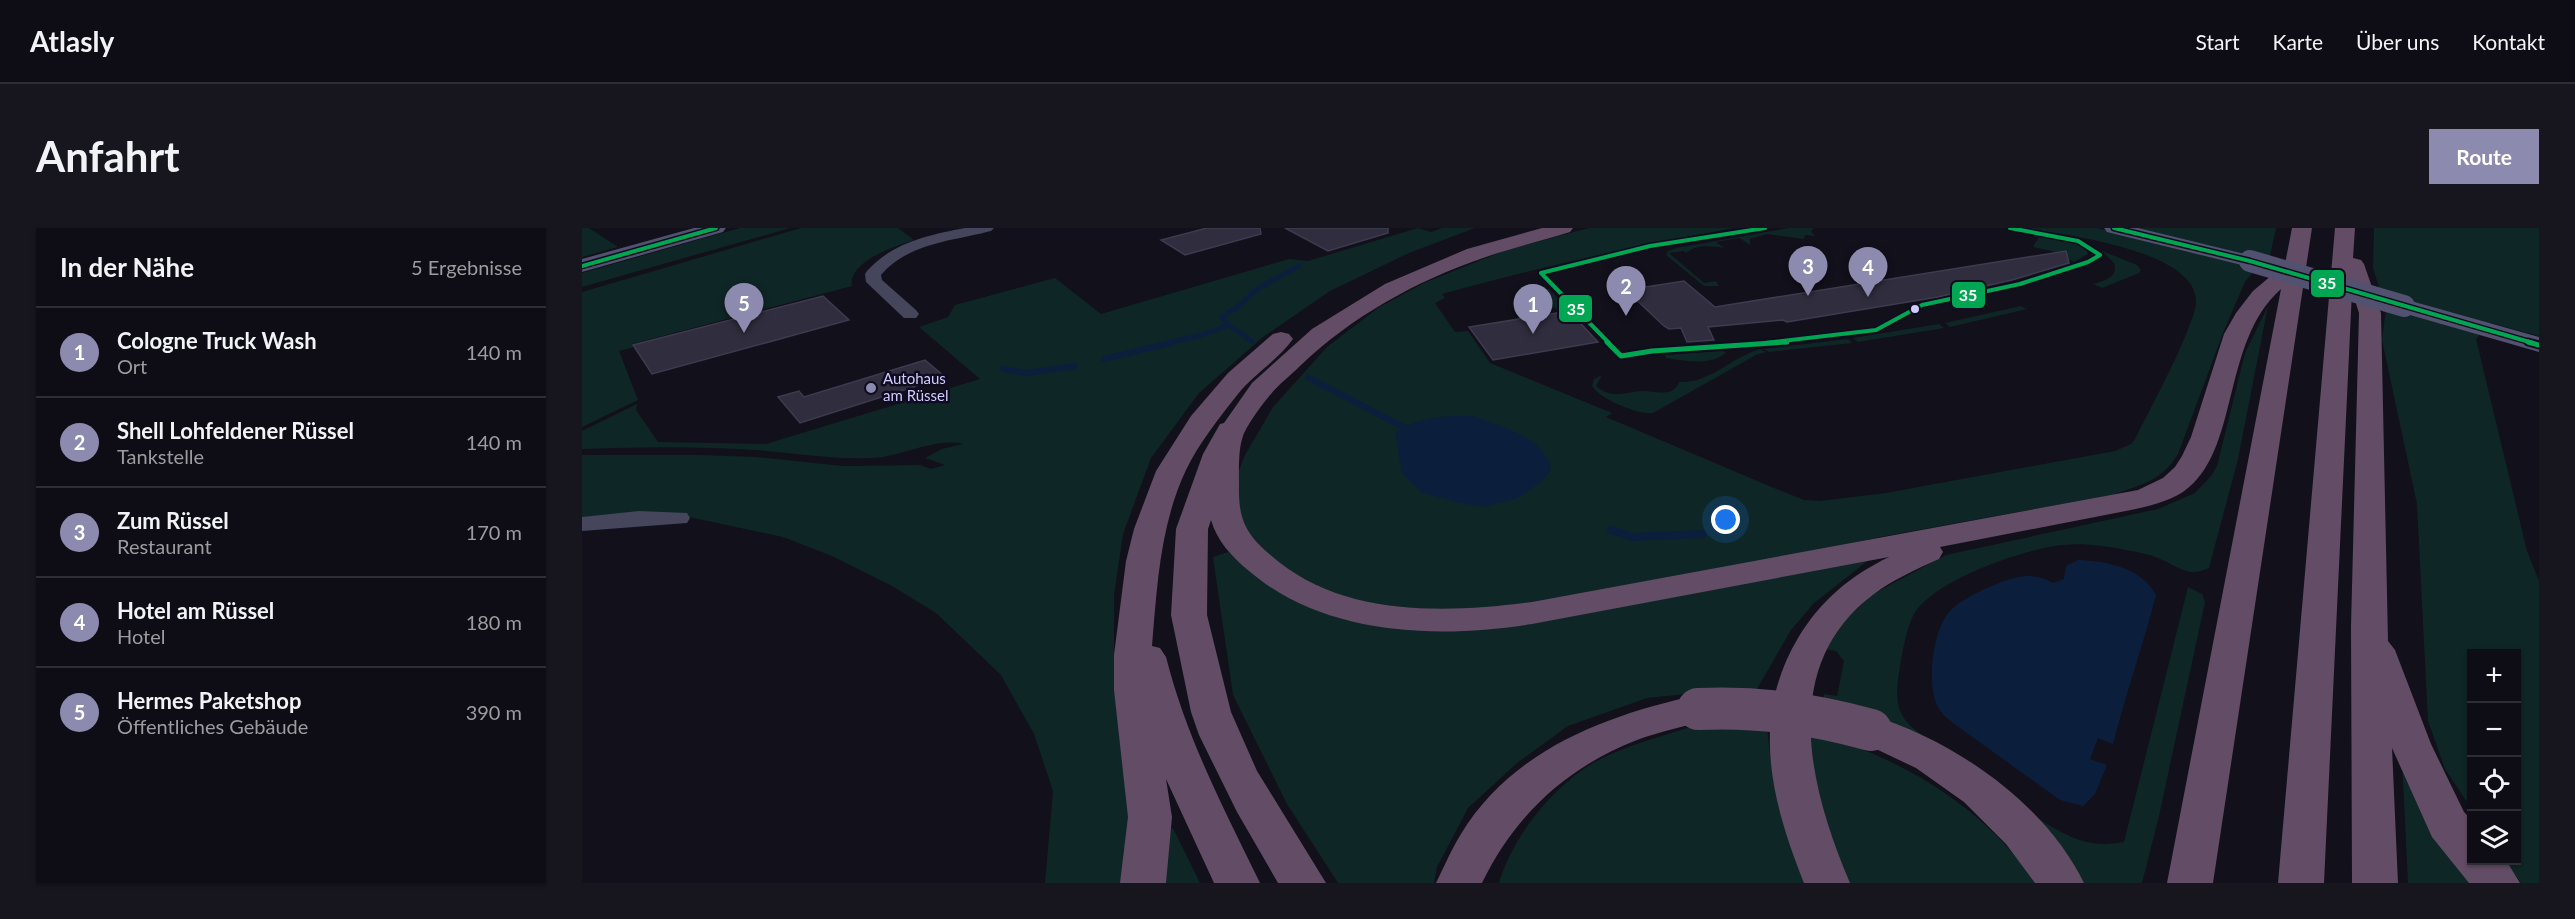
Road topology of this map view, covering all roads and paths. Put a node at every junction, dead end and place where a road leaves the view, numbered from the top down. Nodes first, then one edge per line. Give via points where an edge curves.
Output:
1 (716, 228) edge
2 (986, 228) edge
3 (1490, 228) edge
4 (1530, 228) edge
5 (1563, 228) edge
6 (2114, 228) edge
7 (2302, 228) edge
8 (2345, 230) edge
9 (1444, 244) dead end
10 (582, 266) edge
11 (2295, 267) junction
12 (909, 314) dead end
13 (2539, 345) edge
14 (1230, 430) junction
15 (678, 519) dead end
16 (582, 524) edge
17 (1987, 528) junction
18 (1140, 596) junction
19 (2369, 626) junction
20 (2467, 846) edge
21 (2481, 865) edge
22 (1143, 883) edge
23 (1237, 883) edge
24 (1303, 883) edge
25 (1459, 883) edge
26 (1827, 883) edge
27 (2061, 883) edge
28 (2190, 883) edge
29 (2301, 883) edge
30 (2375, 883) edge
31 (2497, 883) edge

1 - 10 street
2 - 12 street via 914,247 878,267 873,274 874,282
3 - 9 highway
4 - 18 highway via 1409,269 1294,328 1237,378 1185,446 1163,490 1143,561
5 - 14 highway via 1464,258 1366,304 1294,356 1256,394
6 - 13 street, bridge via 2250,261
7 - 11 highway
8 - 19 highway via 2370,313
8 - 29 highway
11 - 17 highway via 2267,288 2244,319 2229,351 2199,454 2175,484 2128,502
11 - 28 highway
14 - 17 highway via 1225,505 1230,530 1241,546 1280,580 1308,595 1357,610 1410,618 1470,621 1532,613
14 - 24 highway via 1211,467 1191,529 1188,606 1195,655 1211,713 1239,775
15 - 16 street via 639,518
17 - 26 highway via 1906,562 1861,587 1828,621 1802,662 1791,699 1790,759 1797,799
18 - 22 highway via 1133,690 1150,817
18 - 23 highway via 1144,642 1172,745
19 - 20 highway via 2411,744 2448,824
19 - 30 highway
21 - 31 highway
25 - 27 highway, bridge via 1481,840 1501,813 1548,768 1575,750 1633,724 1725,707 1781,709 1871,730 1922,751 1973,783 2022,831

